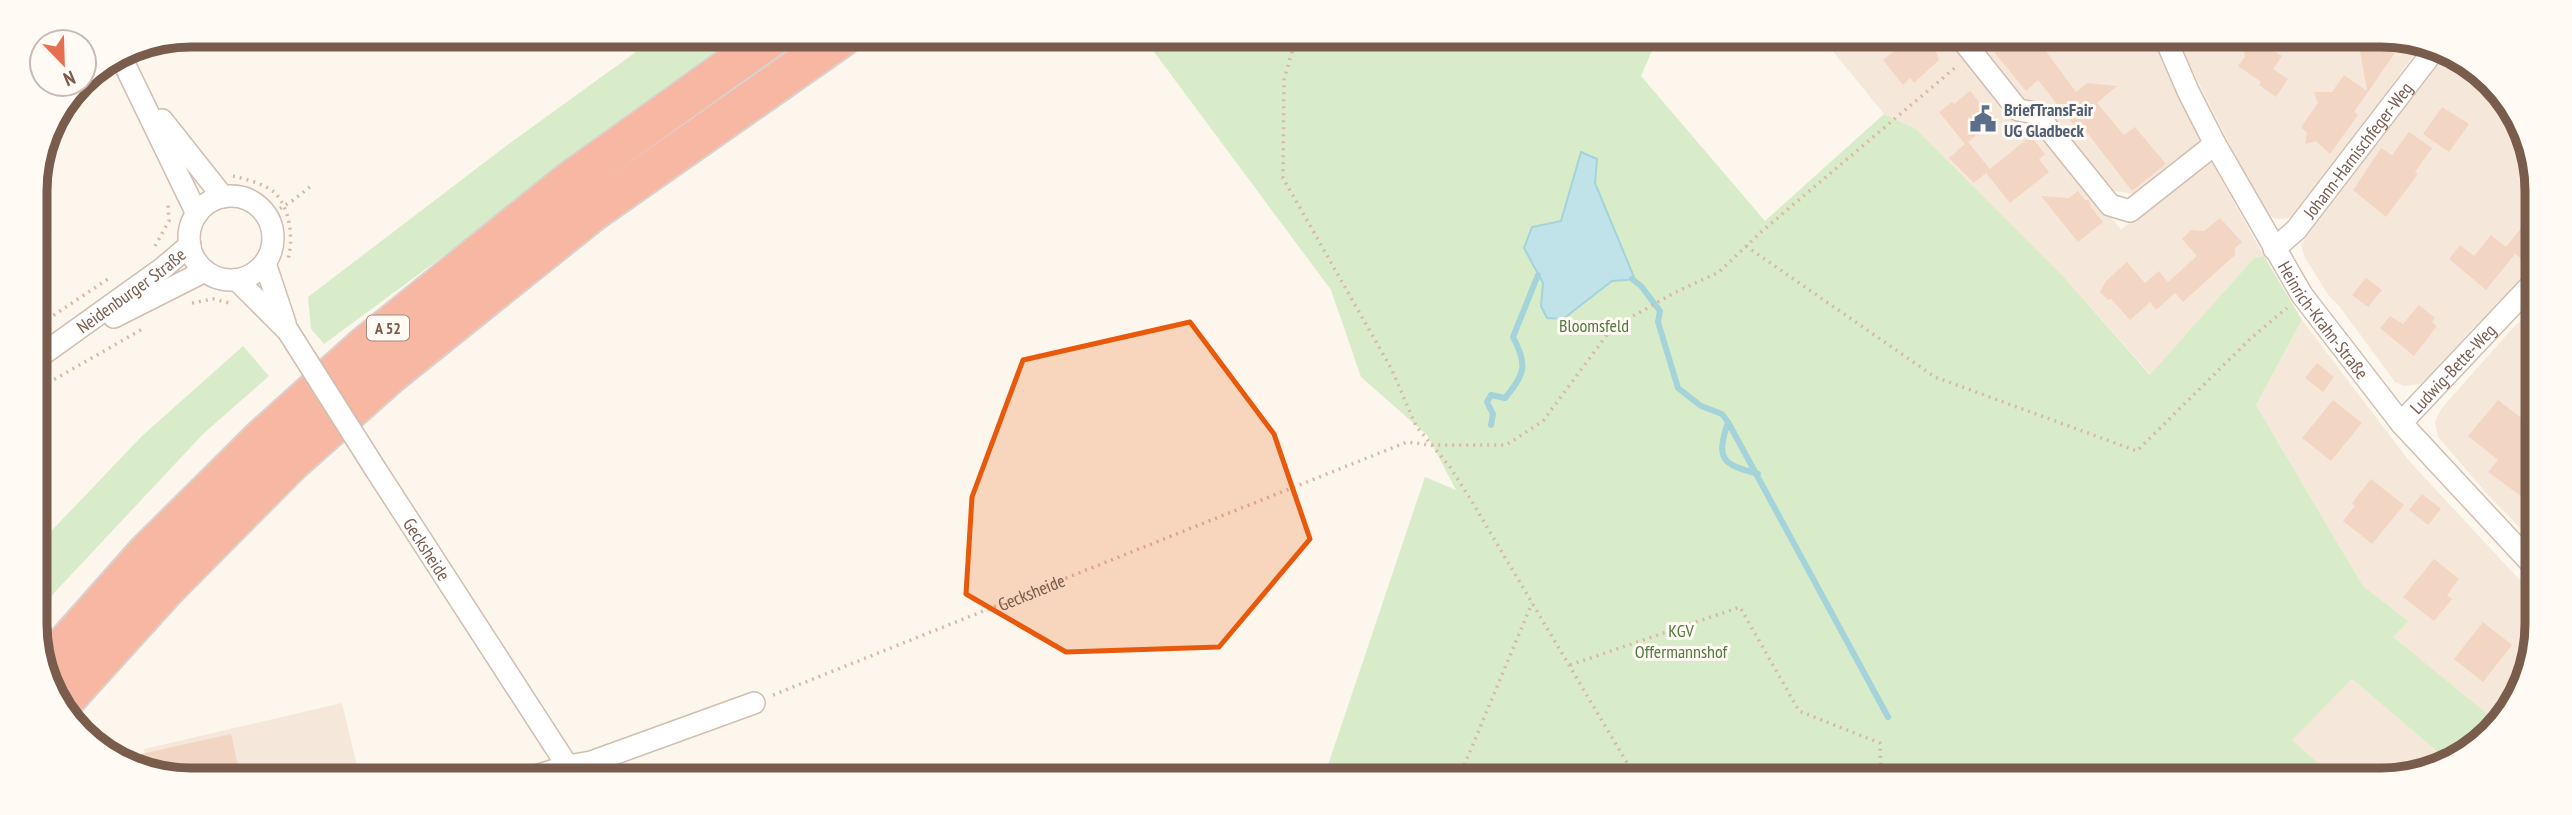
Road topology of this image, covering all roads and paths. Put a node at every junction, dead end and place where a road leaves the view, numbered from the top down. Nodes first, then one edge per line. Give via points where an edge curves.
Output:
1 (1293, 47) edge
2 (1968, 47) edge
3 (1970, 47) edge
4 (2169, 47) edge
5 (757, 48) edge
6 (827, 48) edge
7 (2430, 56) edge
8 (125, 64) edge
9 (135, 85) junction
10 (2215, 144) junction
11 (201, 171) junction
12 (182, 182) junction
13 (311, 186) dead end
14 (223, 197) junction
15 (275, 212) junction
16 (197, 214) junction
17 (190, 246) junction
18 (1746, 246) junction
19 (154, 248) dead end
20 (2274, 249) junction
21 (205, 271) junction
22 (237, 280) junction
23 (263, 281) junction
24 (173, 285) junction
25 (2525, 292) edge
26 (2302, 295) junction
27 (150, 324) dead end
28 (48, 351) edge
29 (48, 353) edge
30 (48, 383) edge
31 (2401, 423) junction
32 (1430, 445) junction
33 (2525, 556) edge
34 (1532, 603) junction
35 (52, 660) edge
36 (1570, 666) junction
37 (68, 697) edge
38 (754, 703) joint
39 (1463, 767) edge
40 (1630, 767) edge
41 (1881, 767) edge
42 (569, 768) edge
43 (578, 768) edge

1 - 32 path via 1284,80 1283,178
2 - 18 path, Gecksheide
3 - 10 street via 2018,110 2036,113 2110,205 2130,211
4 - 10 street, Heinrich-Krahn-Straße
5 - 35 highway, A 52 via 569,182 364,347 264,436 146,554
6 - 37 highway, A 52 via 592,212 390,374 281,471
7 - 20 street, Johann-Harnischfeger-Weg via 2296,230
8 - 9 street
9 - 11 street
9 - 12 street
10 - 20 street, Heinrich-Krahn-Straße
11 - 14 street
11 - 15 path via 210,164 274,193
12 - 16 street
12 - 19 path via 167,194 169,221
13 - 15 path
14 - 15 street via 240,197
14 - 16 street
15 - 23 street
15 - 23 path via 289,224 291,252 282,274
16 - 17 street via 190,229
17 - 21 street
17 - 28 street, Neidenburger Straße
18 - 26 path via 1935,377 2137,452 2251,338
18 - 32 path, Gecksheide via 1719,272 1612,328 1543,421 1506,446
20 - 26 street, Heinrich-Krahn-Straße
21 - 22 street via 220,279
21 - 24 street, Neidenburger Straße
22 - 23 street, Gecksheide
22 - 23 street via 253,274
23 - 24 path via 240,306 213,299 186,304
23 - 42 street, Gecksheide, bridge via 288,331
24 - 29 street, Neidenburger Straße
25 - 31 street, Ludwig-Bette-Weg
26 - 31 street, Heinrich-Krahn-Straße
27 - 30 path
31 - 33 street, Heinrich-Krahn-Straße
32 - 34 path via 1450,467
32 - 38 path, Gecksheide via 1407,442
34 - 36 path
34 - 39 path
36 - 40 path
36 - 41 path via 1740,607 1799,710 1880,743
38 - 43 street

